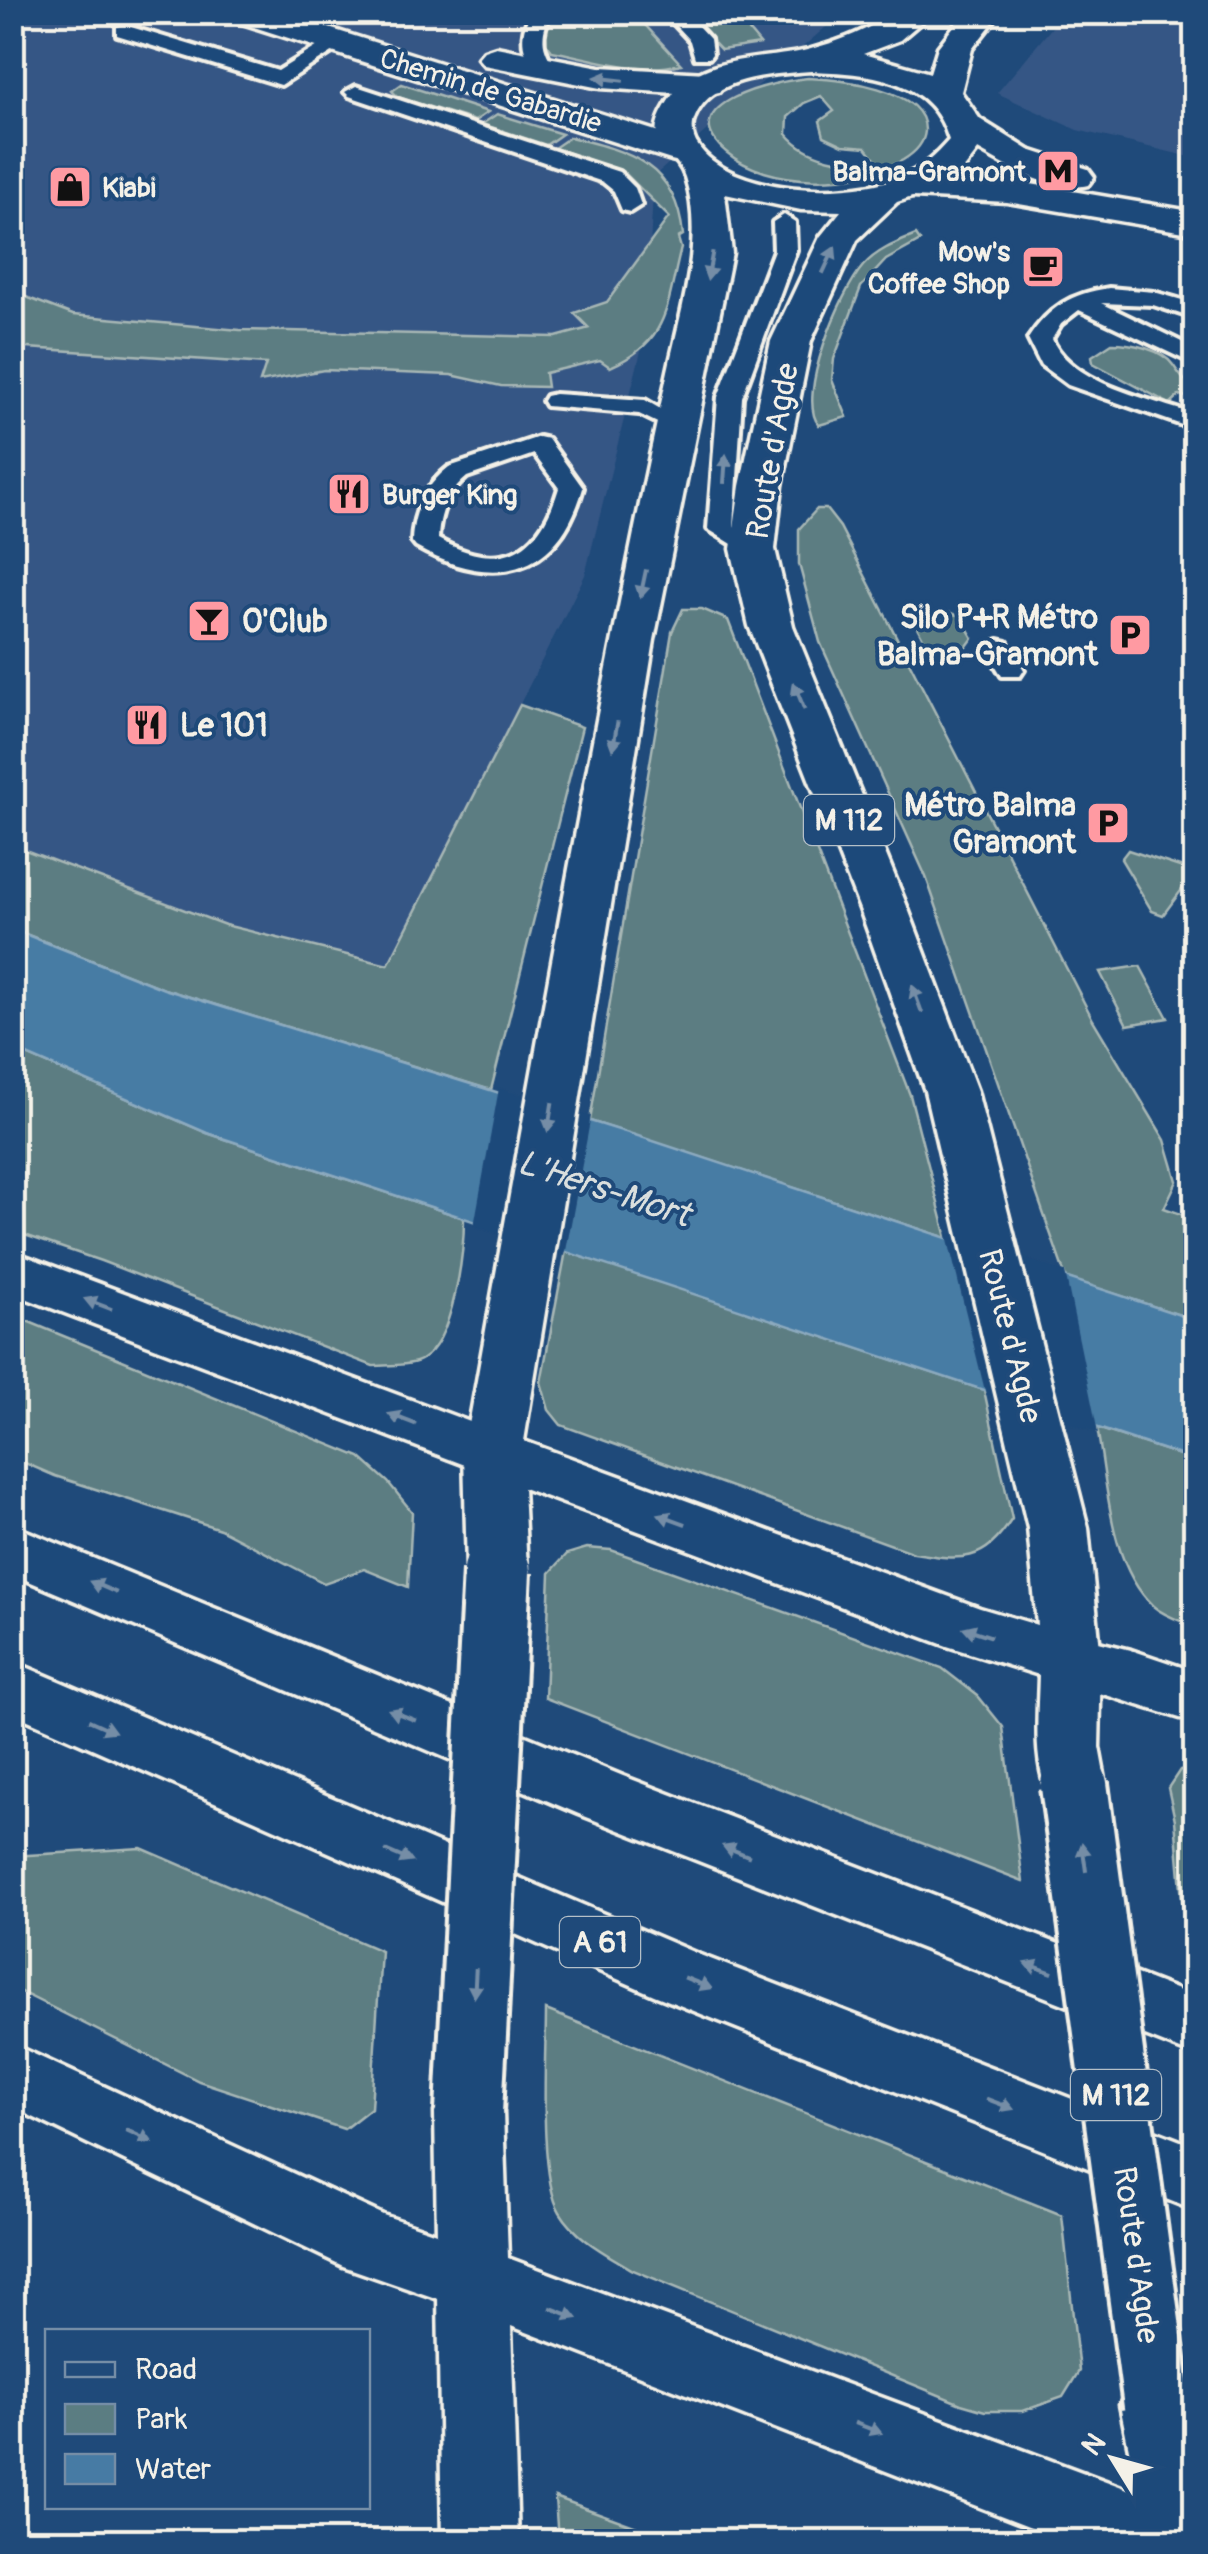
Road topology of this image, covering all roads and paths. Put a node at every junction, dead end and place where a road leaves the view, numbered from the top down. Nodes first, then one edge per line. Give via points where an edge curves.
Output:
1 (241, 12) edge
2 (542, 12) edge
3 (673, 12) edge
4 (916, 12) edge
5 (984, 12) edge
6 (339, 27) edge
7 (124, 31) dead end
8 (811, 60) junction
9 (704, 69) junction
10 (548, 71) junction
11 (356, 92) dead end
12 (942, 94) junction
13 (965, 126) junction
14 (693, 160) junction
15 (897, 190) junction
16 (1196, 200) edge
17 (630, 205) dead end
18 (784, 222) dead end
19 (1196, 223) edge
20 (1080, 302) junction
21 (1196, 312) edge
22 (1196, 358) edge
23 (555, 401) dead end
24 (1196, 424) edge
25 (676, 425) junction
26 (539, 444) joint
27 (753, 548) junction
28 (12, 1271) edge
29 (494, 1453) junction
30 (12, 1548) edge
31 (1070, 1660) junction
32 (12, 1686) edge
33 (1196, 1698) edge
34 (1196, 2027) edge
35 (12, 2074) edge
36 (1196, 2179) edge
37 (472, 2278) junction
38 (480, 2542) edge
39 (1168, 2542) edge
40 (1185, 2542) edge

1 - 6 main road, Chemin de Gabardie
2 - 10 lane via 532,26 533,52
3 - 9 lane via 700,39
4 - 8 main road via 888,33
5 - 12 main road via 955,48
6 - 7 lane via 282,79
6 - 10 main road, Chemin de Gabardie
6 - 14 main road, Chemin de Gabardie
8 - 9 main road
8 - 12 main road via 888,70
9 -> 10 main road, Chemin de Gabardie via 628,81
9 - 14 main road via 675,124 675,137
11 - 17 lane via 611,177
12 - 13 main road
13 - 15 main road, Route d'Agde via 961,151 934,176
13 - 16 main road via 1047,170
14 - 15 main road, Chemin de Gabardie via 740,186 785,196 838,199
14 -> 25 main road via 713,253
15 - 19 main road, Chemin de Gabardie via 1007,191
27 -> 15 main road, Route d'Agde / M 112 via 791,341 840,237 858,215
27 -> 18 lane via 720,529 730,397 785,250
20 - 21 lane via 1128,294
20 - 22 lane
20 - 24 lane via 1048,322 1040,339 1048,360 1076,380
23 - 25 lane via 645,407
25 -> 29 main road via 632,640
26 - 26 lane via 571,488 553,538 519,560 491,564 444,555 425,542 424,519 448,479
31 -> 27 main road, Route d'Agde / M 112 via 1058,1528 951,1090 771,626
29 -> 28 main road
31 -> 29 main road via 968,1629
29 -> 37 main road, bridge via 496,1571 469,2112
34 -> 30 main road via 738,1852
31 - 33 main road
40 -> 31 main road, Route d'Agde / M 112, bridge via 1157,2404 1068,1747
32 -> 36 main road, A 61 via 677,1975
35 -> 37 main road via 368,2243
37 - 38 main road
37 -> 39 main road

